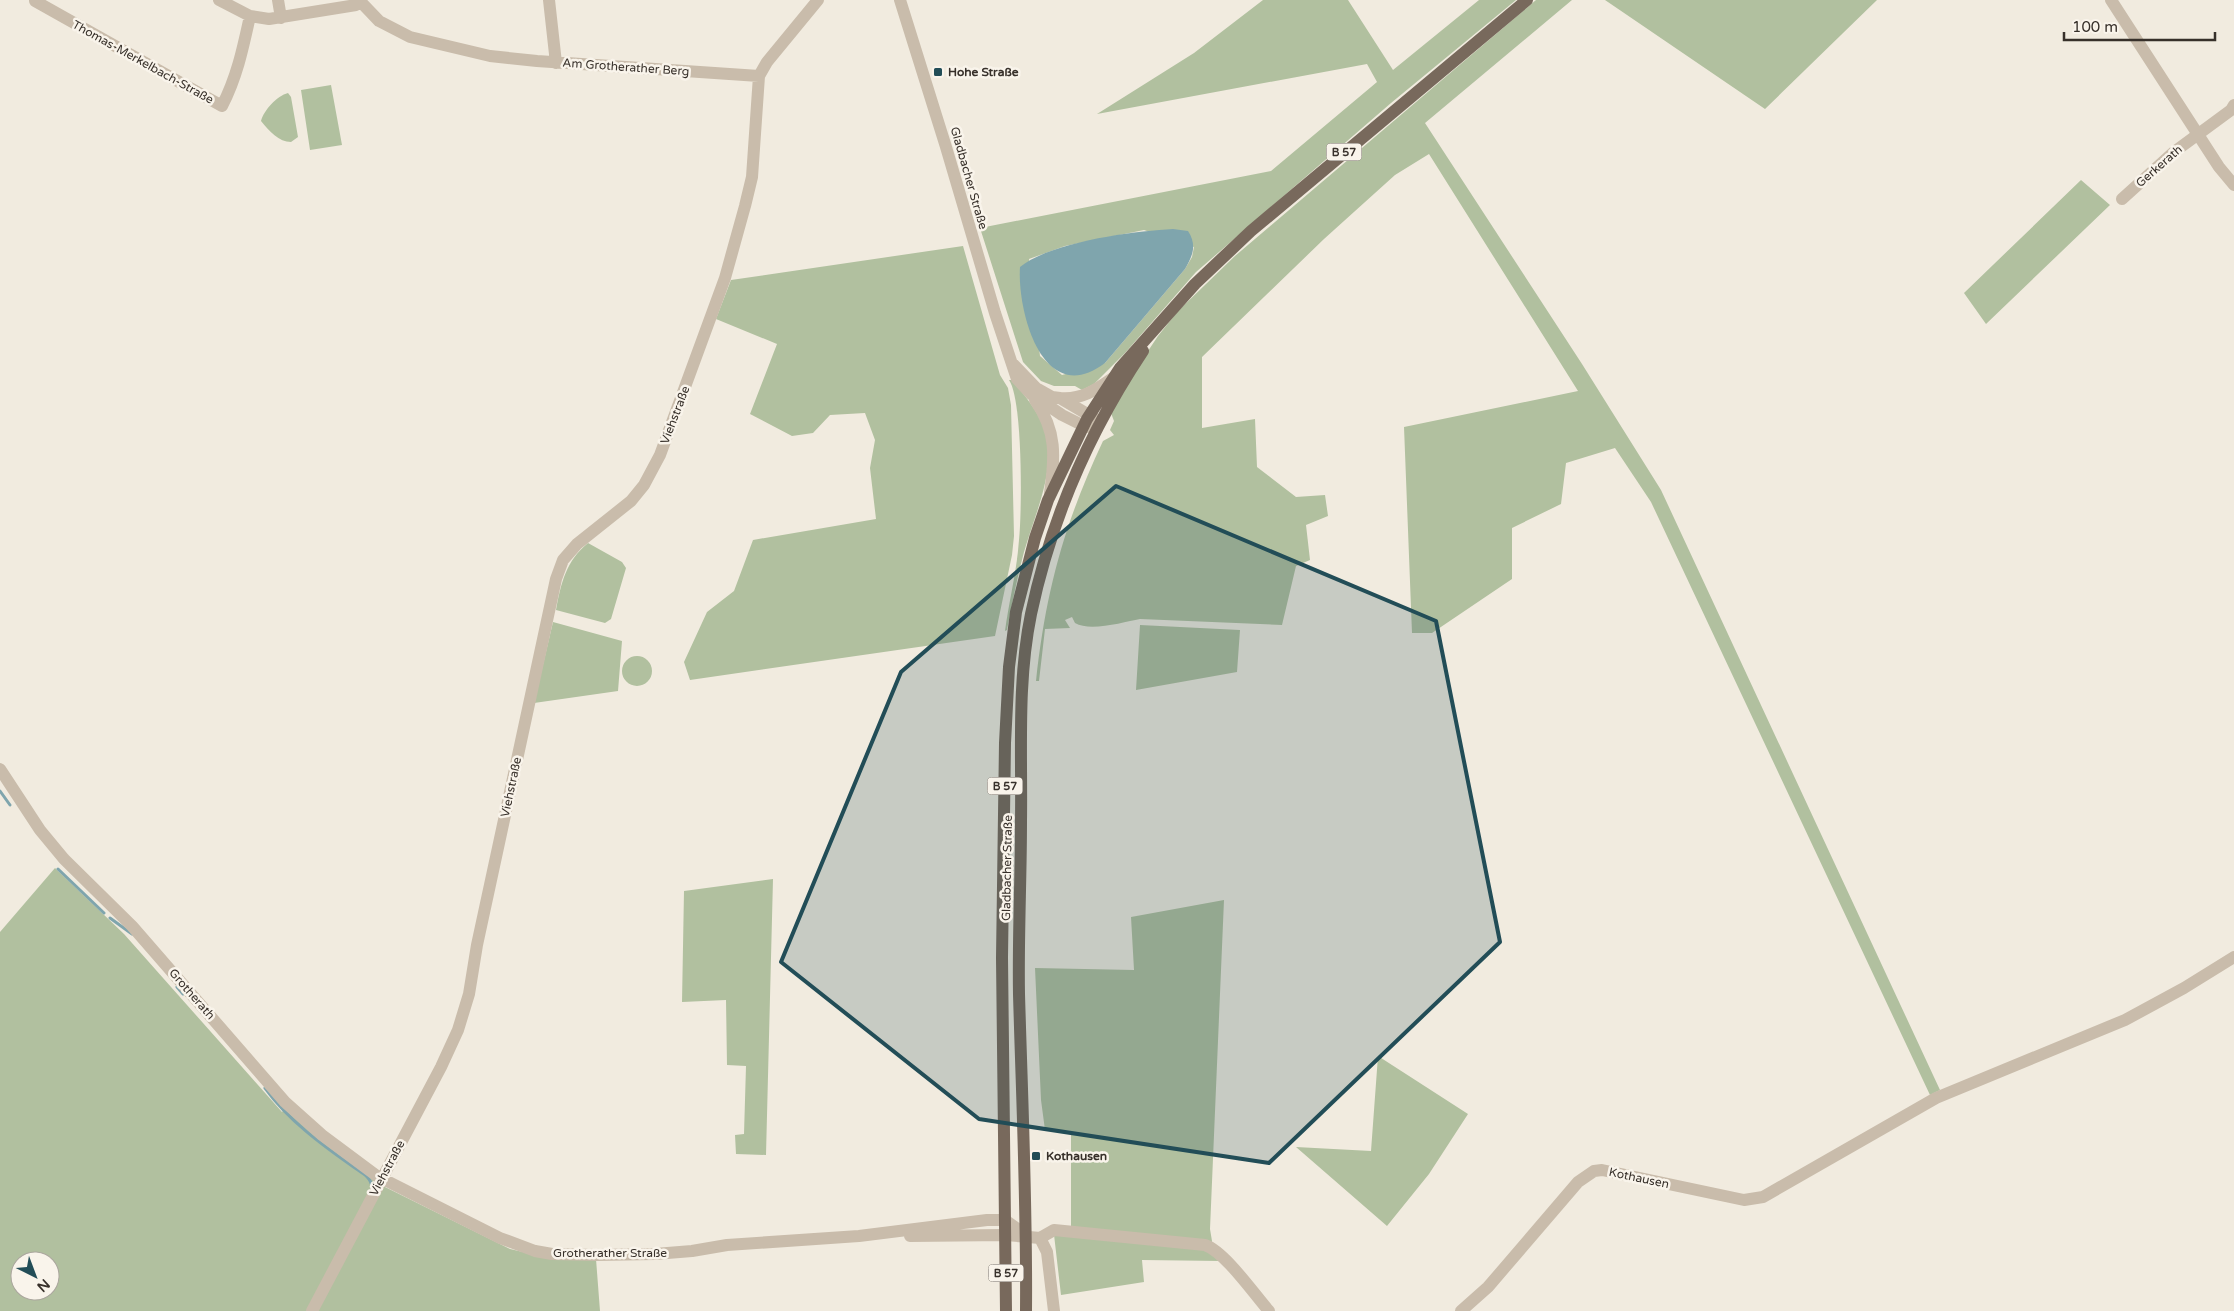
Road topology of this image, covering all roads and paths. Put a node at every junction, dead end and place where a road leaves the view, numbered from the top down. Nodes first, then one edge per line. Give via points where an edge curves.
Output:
1 (34, 0) edge
2 (219, 0) edge
3 (278, 0) edge
4 (548, 0) edge
5 (818, 0) edge
6 (900, 0) edge
7 (1527, 0) edge
8 (2111, 0) edge
9 (360, 1) edge
10 (250, 16) junction
11 (281, 18) junction
12 (556, 62) junction
13 (760, 76) junction
14 (2232, 108) edge
15 (2198, 135) junction
16 (2234, 185) edge
17 (2122, 199) dead end
18 (1169, 312) junction
19 (1012, 363) junction
20 (1113, 378) junction
21 (1031, 394) junction
22 (1060, 398) junction
23 (1087, 421) junction
24 (1097, 428) junction
25 (1048, 500) junction
26 (0, 769) edge
27 (2234, 957) edge
28 (379, 1177) junction
29 (1005, 1220) junction
30 (860, 1236) junction
31 (1006, 1236) junction
32 (1027, 1236) junction
33 (1040, 1238) junction
34 (312, 1311) edge
35 (1006, 1311) edge
36 (1026, 1311) edge
37 (1054, 1311) edge
38 (1269, 1311) edge
39 (1461, 1311) edge

1 - 10 street, Thomas-Merkelbach-Straße via 222,106 240,63
2 - 10 street
3 - 11 street
4 - 12 street, Am Grotherather Berg
5 - 13 street via 767,62
6 - 19 street, Gladbacher Straße
7 - 18 main road, B 57 via 1251,230
8 - 15 street
9 - 11 street
9 - 12 street via 379,20 410,37 490,56
10 - 11 street
12 - 13 street, Am Grotherather Berg
13 - 28 street, Viehstraße via 752,177 725,278 660,455 644,485 631,500 577,544 564,560 556,579 469,994 458,1030 441,1067
14 - 15 street, Gerkerath
15 - 16 street
15 - 17 street, Gerkerath
18 - 20 main road, B 57
18 - 24 main road, B 57
19 - 21 street, Gladbacher Straße via 1017,378
19 - 22 street, Gladbacher Straße via 1036,388
20 - 22 street via 1092,393 1071,399
20 - 23 main road, B 57
21 - 23 street via 1062,415
21 - 25 street via 1044,412 1052,434 1054,455
22 - 23 street, Gladbacher Straße
23 - 24 street
23 - 25 main road, B 57
24 - 32 main road, Gladbacher Straße / B 57 via 1079,464 1047,549 1031,616 1021,696 1019,992
25 - 29 main road, Gladbacher Straße / B 57 via 1034,538 1016,612 1008,667 1002,958
26 - 28 street, Grotherath via 40,830 132,926 285,1102 349,1157
27 - 39 street, Kothausen via 2125,1020 1936,1098 1763,1197 1744,1200 1602,1170 1594,1171 1578,1182 1488,1287
28 - 30 street, Grotherather Straße via 500,1238 544,1253 667,1253 727,1245
28 - 34 street, Viehstraße
29 - 30 street, Grotherather Straße
29 - 31 main road, Gladbacher Straße / B 57
29 - 32 street
30 - 31 street, Grotherather Straße
31 - 32 street, Grotherather Straße
31 - 35 main road, Gladbacher Straße / B 57
32 - 33 street
32 - 36 main road, Gladbacher Straße / B 57
33 - 37 street via 1047,1252
33 - 38 street via 1054,1230 1209,1247 1223,1258

